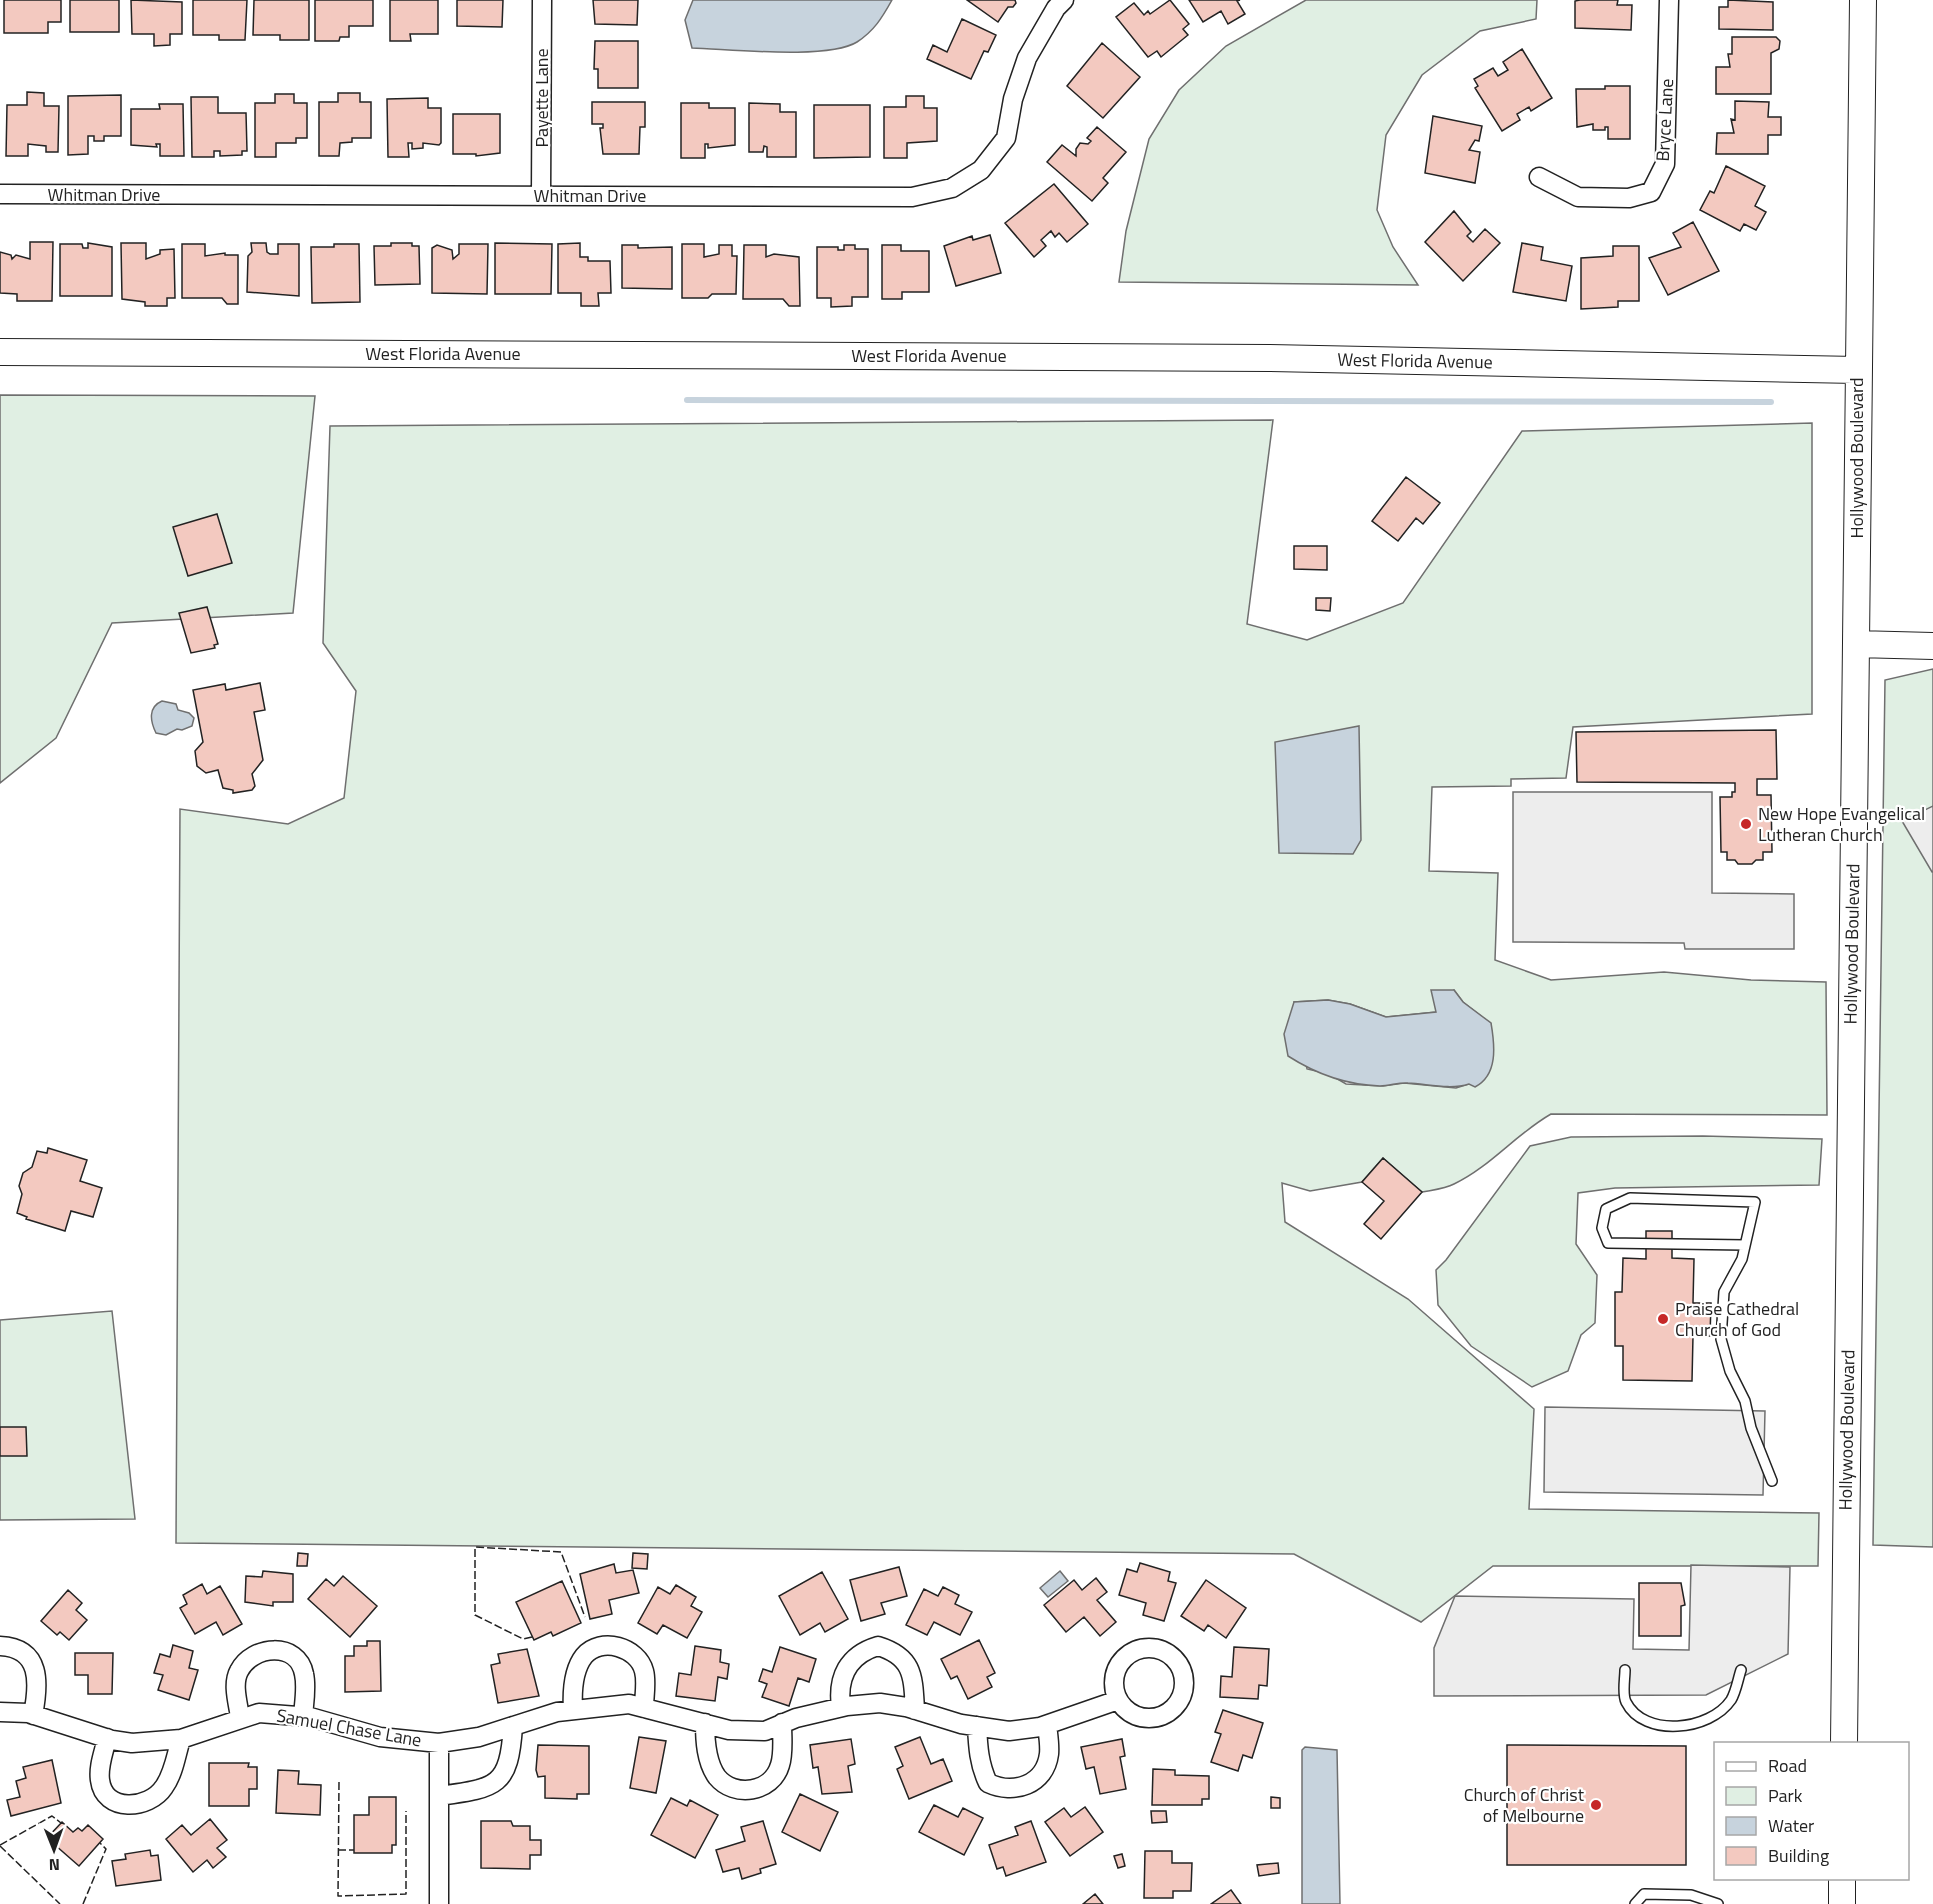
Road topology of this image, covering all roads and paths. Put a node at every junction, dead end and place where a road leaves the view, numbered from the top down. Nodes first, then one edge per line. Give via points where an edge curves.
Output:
1 (542, 0) edge
2 (1064, 0) edge
3 (1669, 0) edge
4 (1863, 0) edge
5 (1539, 177) dead end
6 (0, 194) edge
7 (541, 196) junction
8 (0, 352) edge
9 (1857, 370) junction
10 (1856, 644) junction
11 (1933, 646) edge
12 (1745, 1245) junction
13 (1772, 1481) dead end
14 (0, 1646) edge
15 (1625, 1670) dead end
16 (1742, 1670) dead end
17 (1119, 1700) dead end
18 (841, 1707) junction
19 (644, 1708) junction
20 (573, 1710) junction
21 (915, 1710) junction
22 (0, 1712) edge
23 (33, 1714) junction
24 (303, 1716) junction
25 (240, 1717) junction
26 (705, 1723) junction
27 (782, 1724) junction
28 (1047, 1725) junction
29 (513, 1726) junction
30 (977, 1726) junction
31 (107, 1738) junction
32 (181, 1739) junction
33 (1844, 1742) edge
34 (440, 1743) junction
35 (439, 1796) junction
36 (1842, 1880) edge
37 (439, 1904) edge
38 (1635, 1904) edge
39 (1718, 1904) edge
40 (1842, 1904) edge

1 - 7 street, Payette Lane
2 - 7 street, Whitman Drive via 1027,58 1013,99 1006,138 981,170 952,188 912,197
3 - 5 street, Bryce Lane via 1665,164 1651,192 1629,198 1578,197
4 - 9 street, Hollywood Boulevard
6 - 7 street, Whitman Drive
8 - 9 street, West Florida Avenue via 1257,358
9 - 10 street, Hollywood Boulevard
10 - 11 street
10 - 33 street, Hollywood Boulevard
12 - 12 lane via 1608,1243 1602,1227 1606,1209 1630,1198 1755,1202
12 - 13 lane via 1724,1292 1721,1339
14 - 23 street via 20,1650 36,1671 38,1690
15 - 16 lane via 1624,1700 1634,1714 1652,1724 1681,1725 1707,1721 1731,1700
17 - 28 street, Samuel Chase Lane
18 - 21 street, Samuel Chase Lane via 880,1703
18 - 21 street via 844,1669 864,1650 878,1646 903,1658 908,1666 913,1677
18 - 27 street, Samuel Chase Lane
19 - 20 street, Samuel Chase Lane via 629,1704
19 - 20 street via 645,1672 640,1659 620,1647 606,1646 584,1657 574,1684
19 - 26 street, Samuel Chase Lane
20 - 29 street, Samuel Chase Lane
21 - 30 street, Samuel Chase Lane
22 - 23 street, Samuel Chase Lane
23 - 31 street, Samuel Chase Lane
24 - 25 street, Samuel Chase Lane via 259,1713
24 - 25 street via 304,1673 300,1664 292,1655 265,1649 254,1654 238,1671
24 - 34 street, Samuel Chase Lane via 380,1737
25 - 32 street, Samuel Chase Lane
26 - 27 street, Samuel Chase Lane via 729,1730 765,1731
26 - 27 street via 706,1749 715,1774 725,1786 752,1790 774,1779 780,1765
28 - 30 street, Samuel Chase Lane via 1009,1731
28 - 30 street via 1049,1754 1044,1770 1022,1788 1010,1789 988,1783 983,1774
29 - 34 street, Samuel Chase Lane via 479,1737
29 - 35 street via 511,1758 500,1779 471,1792
31 - 32 street, Samuel Chase Lane via 132,1743
31 - 32 street via 99,1781 113,1800 134,1806 152,1800 163,1789 172,1774
34 - 35 street
35 - 37 street
36 - 40 street
38 - 39 lane via 1644,1894 1691,1895

